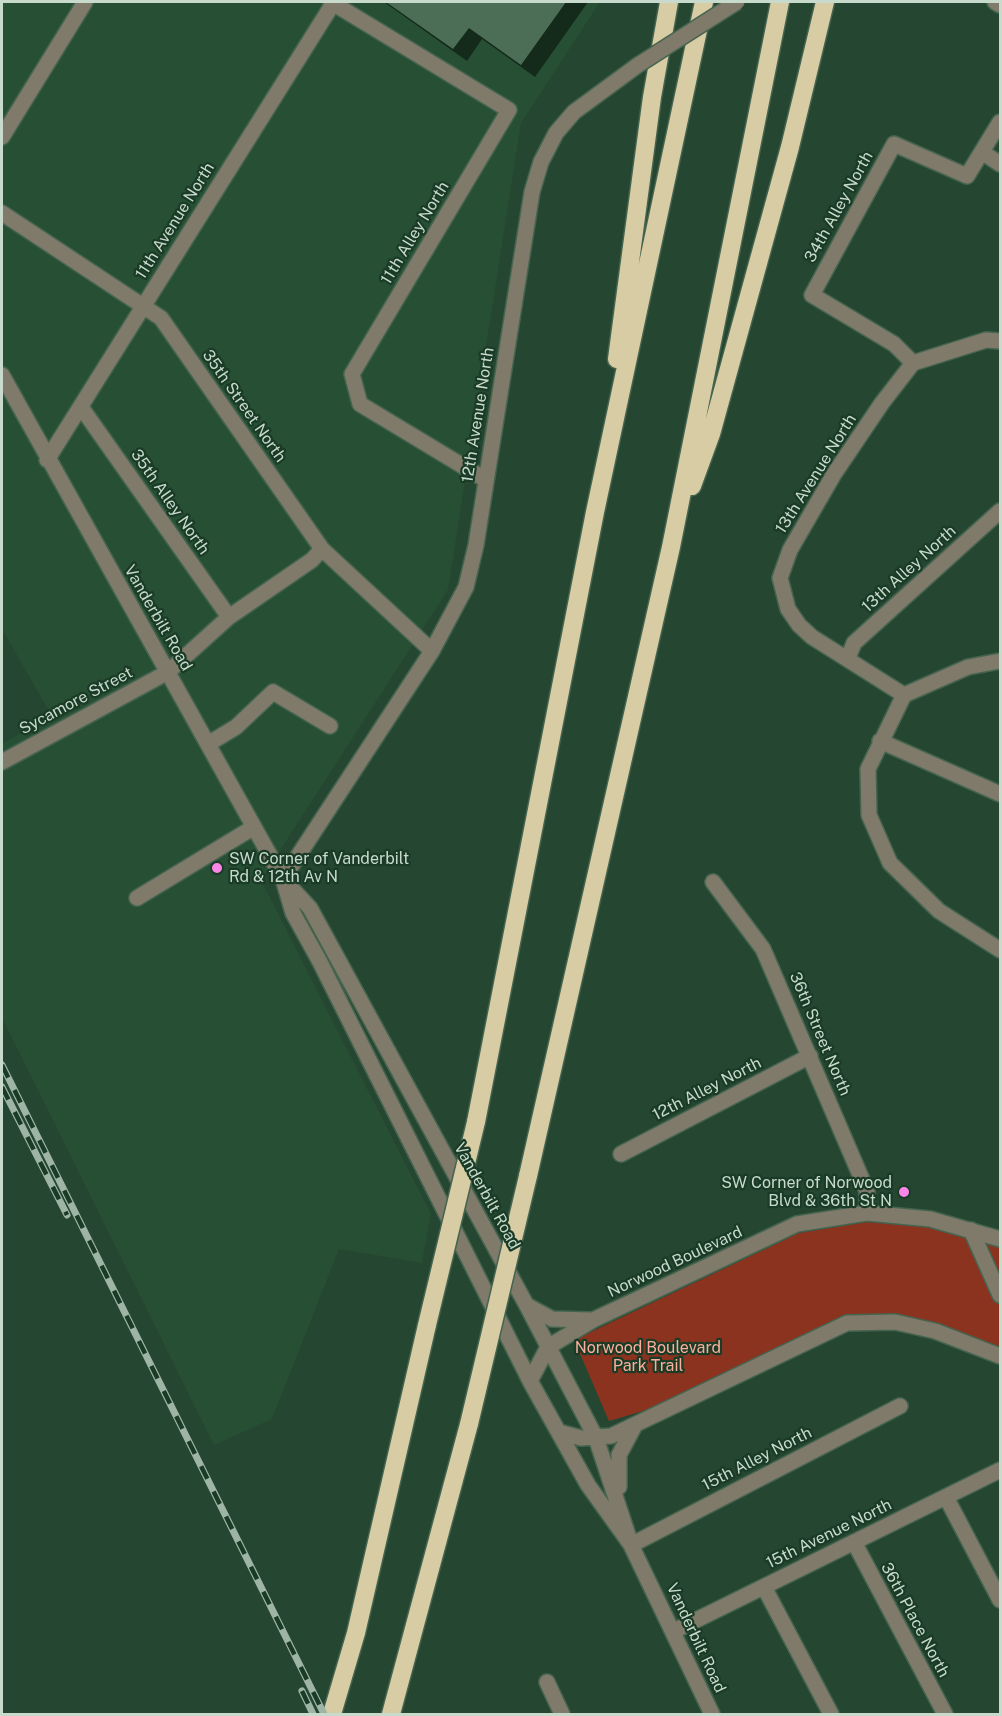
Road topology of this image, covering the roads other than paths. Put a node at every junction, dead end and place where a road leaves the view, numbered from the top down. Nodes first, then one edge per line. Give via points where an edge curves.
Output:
1 (85, 2) edge
2 (333, 2) edge
3 (669, 2) edge
4 (704, 2) edge
5 (737, 2) edge
6 (780, 2) edge
7 (823, 2) edge
8 (995, 2) edge
9 (1000, 5) edge
10 (1000, 122) edge
11 (2, 137) edge
12 (982, 152) junction
13 (1000, 164) edge
14 (2, 213) edge
15 (144, 304) junction
16 (1000, 341) edge
17 (913, 363) junction
18 (2, 375) edge
19 (81, 407) junction
20 (47, 460) junction
21 (486, 480) junction
22 (1000, 511) edge
23 (595, 512) junction
24 (671, 547) junction
25 (322, 549) junction
26 (229, 617) junction
27 (432, 651) junction
28 (848, 658) junction
29 (1000, 661) edge
30 (168, 672) junction
31 (904, 695) junction
32 (330, 726) dead end
33 (880, 741) junction
34 (208, 744) junction
35 (2, 762) edge
36 (1000, 794) edge
37 (254, 827) junction
38 (283, 879) junction
39 (713, 882) dead end
40 (137, 898) dead end
41 (1000, 950) edge
42 (810, 1056) junction
43 (621, 1154) dead end
44 (867, 1213) junction
45 (971, 1230) junction
46 (1000, 1239) edge
47 (1000, 1295) edge
48 (527, 1306) junction
49 (593, 1320) junction
50 (548, 1347) junction
51 (1000, 1356) edge
52 (530, 1381) junction
53 (900, 1406) dead end
54 (635, 1425) junction
55 (559, 1432) junction
56 (596, 1438) junction
57 (1000, 1470) edge
58 (946, 1497) junction
59 (619, 1502) junction
60 (854, 1542) junction
61 (631, 1545) junction
62 (764, 1587) junction
63 (1000, 1600) edge
64 (674, 1631) junction
65 (547, 1682) dead end
66 (332, 1714) edge
67 (391, 1714) edge
68 (562, 1714) edge
69 (712, 1714) edge
70 (831, 1714) edge
71 (945, 1714) edge

1 - 11 street
2 - 15 street, 11th Avenue North
2 - 21 street, 11th Alley North via 509,110 352,374 360,405
3 - 23 highway via 652,98
4 - 23 highway
5 - 21 street, 12th Avenue North, bridge via 638,65 574,112 556,133 532,192
6 - 24 highway
7 - 24 highway via 797,117 711,434
8 - 9 street
10 - 12 street
12 - 13 street
12 - 17 street, 34th Alley North via 968,176 894,144 812,295 894,344
14 - 15 street, 35th Street North
15 - 19 street, 11th Avenue North
15 - 25 street, 35th Street North via 161,318
16 - 17 street via 986,340
17 - 28 street, 13th Avenue North via 817,502 790,550 780,578 788,609 799,625
18 - 20 street, Vanderbilt Road
19 - 20 street, 11th Avenue North
19 - 26 street, 35th Alley North
20 - 30 street, Vanderbilt Road
21 - 27 street, 12th Avenue North via 466,587
22 - 28 street, 13th Alley North via 854,643
23 - 66 highway, bridge via 476,1122 356,1633
24 - 67 highway, bridge via 469,1424
25 - 26 street
25 - 27 street, 35th Street North
26 - 30 street
27 - 38 street, 12th Avenue North
28 - 31 street
29 - 31 street via 968,667
30 - 34 street, Vanderbilt Road
30 - 35 street, Sycamore Street
31 - 33 street
32 - 34 street via 273,692 236,727
33 - 36 street
33 - 41 street via 868,769 869,816 890,863 939,910
34 - 37 street, Vanderbilt Road
37 - 38 street, Vanderbilt Road
37 - 40 street
38 - 48 street, Vanderbilt Road via 310,908
38 - 52 street, Vanderbilt Road via 293,914
39 - 42 street, 36th Street North via 763,949
42 - 43 street, 12th Alley North
42 - 44 street, 36th Street North via 867,1191
44 - 45 street, Norwood Boulevard via 930,1219
44 - 49 street, Norwood Boulevard via 797,1224
45 - 46 street, Norwood Boulevard
45 - 47 street
48 - 49 street via 552,1319
48 - 50 street, Vanderbilt Road
49 - 50 street, Norwood Boulevard
50 - 52 street
50 - 56 street, Vanderbilt Road
51 - 54 street via 935,1331 895,1322 847,1323
52 - 55 street, Vanderbilt Road
53 - 61 street, 15th Alley North
54 - 56 street
54 - 59 street via 619,1455
55 - 56 street
55 - 61 street, Vanderbilt Road via 588,1485
56 - 59 street, Vanderbilt Road
57 - 58 street, 15th Avenue North
58 - 60 street, 15th Avenue North
58 - 63 street
59 - 61 street, Vanderbilt Road
60 - 62 street, 15th Avenue North
60 - 71 street, 36th Place North
61 - 64 street, Vanderbilt Road
62 - 64 street, 15th Avenue North
62 - 70 street
64 - 69 street, Vanderbilt Road
65 - 68 street

